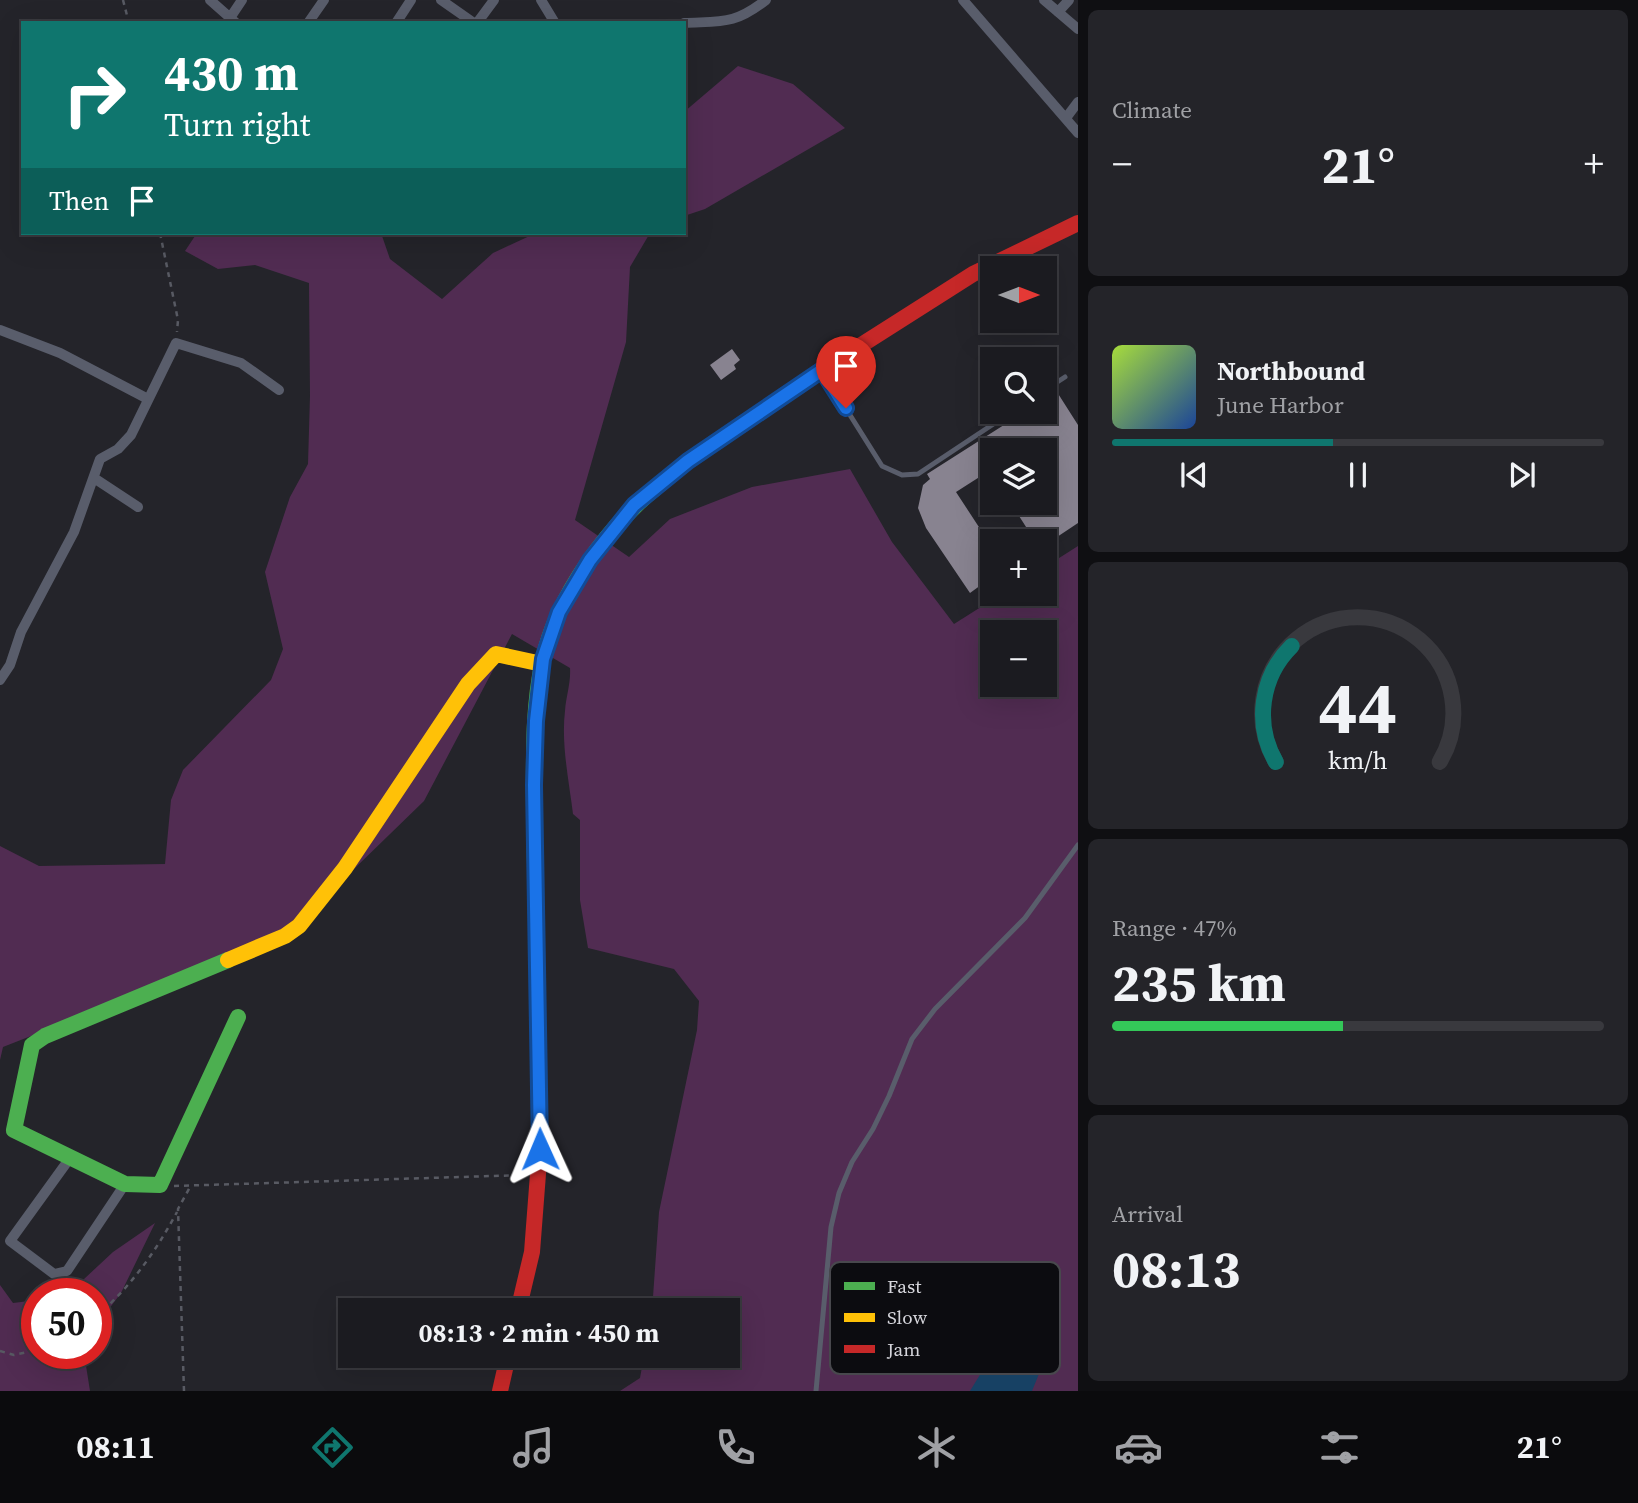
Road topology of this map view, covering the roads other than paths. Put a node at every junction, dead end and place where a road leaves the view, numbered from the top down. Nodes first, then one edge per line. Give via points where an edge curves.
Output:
1 (210, 0) edge
2 (242, 0) edge
3 (324, 0) edge
4 (411, 0) edge
5 (441, 0) edge
6 (494, 0) edge
7 (541, 0) edge
8 (766, 0) edge
9 (1044, 0) edge
10 (1069, 0) edge
11 (965, 1) edge
12 (1058, 12) junction
13 (233, 20) edge
14 (309, 21) edge
15 (397, 21) edge
16 (473, 21) edge
17 (478, 21) edge
18 (554, 21) edge
19 (686, 23) edge
20 (1078, 29) edge
21 (1078, 102) edge
22 (1066, 118) junction
23 (1078, 133) edge
24 (1078, 223) edge
25 (0, 330) edge
26 (822, 370) junction
27 (1065, 377) dead end
28 (1057, 382) edge
29 (279, 390) dead end
30 (148, 399) junction
31 (993, 424) edge
32 (94, 478) junction
33 (138, 507) dead end
34 (542, 664) junction
35 (0, 680) edge
36 (1078, 845) edge
37 (238, 1017) dead end
38 (70, 1158) junction
39 (125, 1184) junction
40 (521, 1298) edge
41 (505, 1368) edge
42 (500, 1391) edge
43 (816, 1391) edge

1 - 13 street
2 - 13 street
3 - 14 street
4 - 15 street
5 - 16 street
6 - 17 street
7 - 18 street
8 - 19 street via 730,21
9 - 12 street
10 - 12 street
11 - 22 street
12 - 20 street
21 - 22 street
22 - 23 street
24 - 26 main road via 973,274
25 - 30 street via 60,353
26 - 31 lane via 883,466 902,475 918,474
26 - 34 main road via 688,461 634,505 590,560 559,612
27 - 28 lane
29 - 30 street via 241,363 176,343
30 - 32 street via 131,435 100,460
32 - 33 street
32 - 35 street via 74,533
34 - 38 main road via 496,653 468,684 345,868 299,926 32,1045 14,1130
34 - 40 main road via 534,785 540,1149 532,1252
36 - 43 lane via 1026,918 935,1009 912,1039 873,1129 852,1162 831,1227
37 - 39 main road via 160,1185
38 - 39 main road
38 - 39 street via 10,1241 54,1274 67,1271
41 - 42 main road

